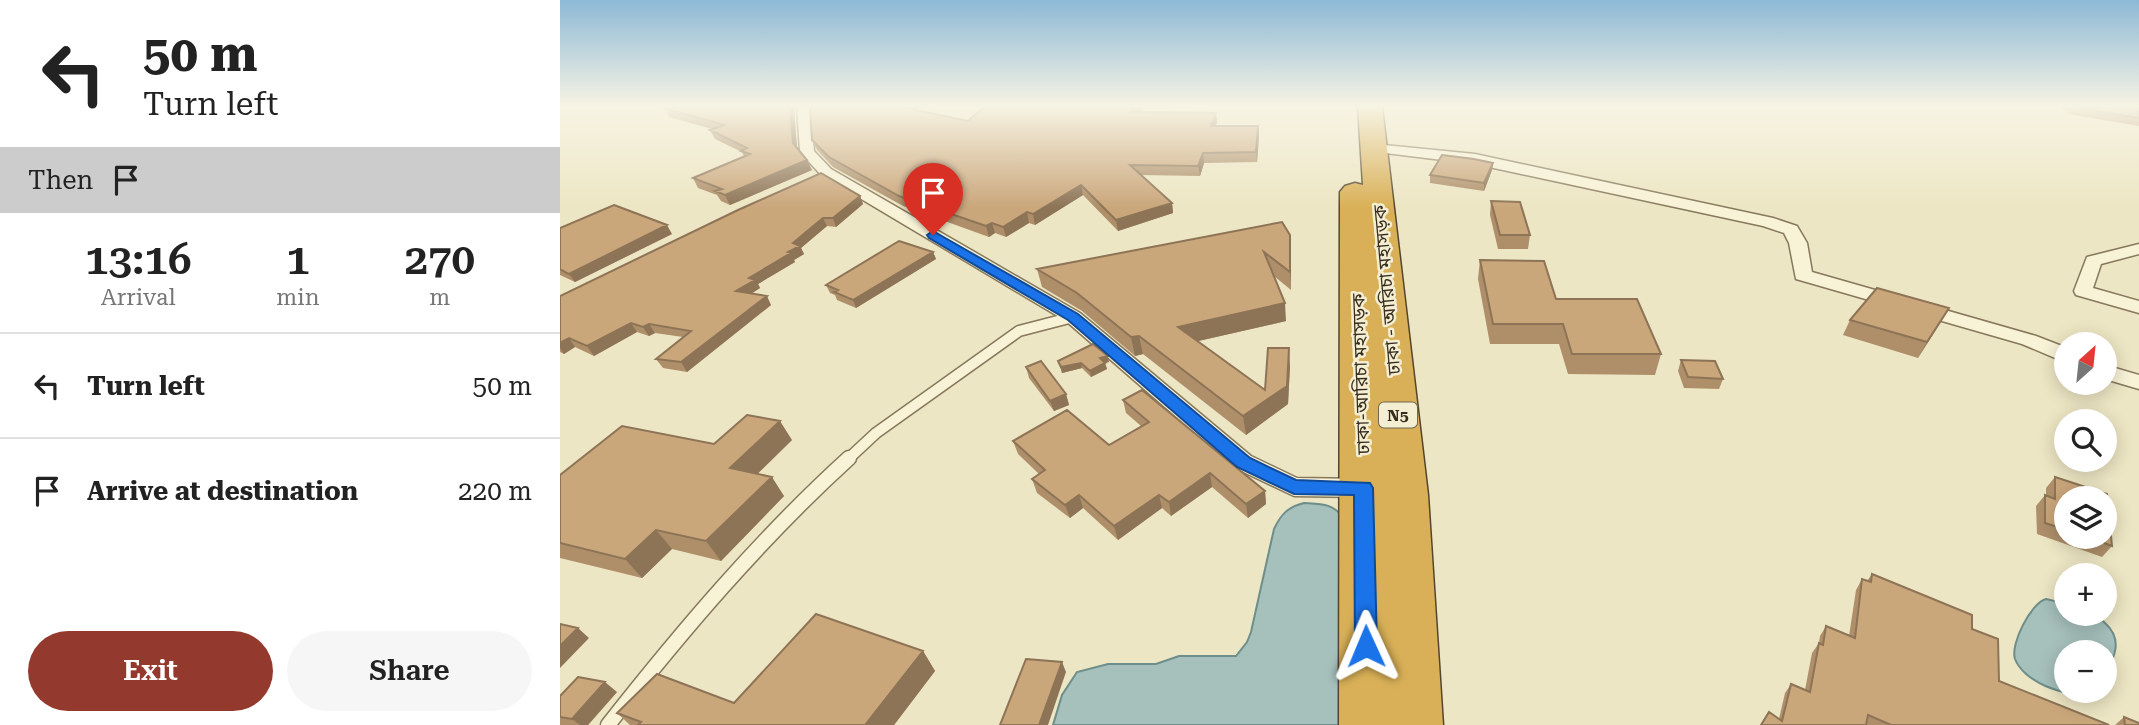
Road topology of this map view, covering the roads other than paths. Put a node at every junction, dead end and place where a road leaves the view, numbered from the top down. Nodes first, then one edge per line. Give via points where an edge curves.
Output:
1 (806, 141) edge
2 (1352, 141) edge
3 (1373, 141) edge
4 (1374, 148) junction
5 (2139, 249) edge
6 (2139, 307) edge
7 (1073, 317) junction
8 (2054, 351) edge
9 (2118, 376) edge
10 (2139, 382) edge
11 (1364, 488) junction
12 (608, 725) edge
13 (1368, 725) edge
14 (1413, 725) edge

1 - 7 street via 820,174
2 - 11 highway, ঢাকা-আরিচা মহাসড়ক / N5
3 - 4 highway, ঢাকা - আরিচা মহাসড়ক / N5
4 - 8 street via 1475,159 1767,222 1791,230 1803,275
4 - 14 highway, ঢাকা - আরিচা মহাসড়ক / N5 via 1405,495
5 - 6 street via 2093,261 2083,291
7 - 11 street via 1244,463 1294,487
7 - 12 lane via 1019,331 876,433 803,500 673,643
9 - 10 street
11 - 13 highway, ঢাকা-আরিচা মহাসড়ক / N5

